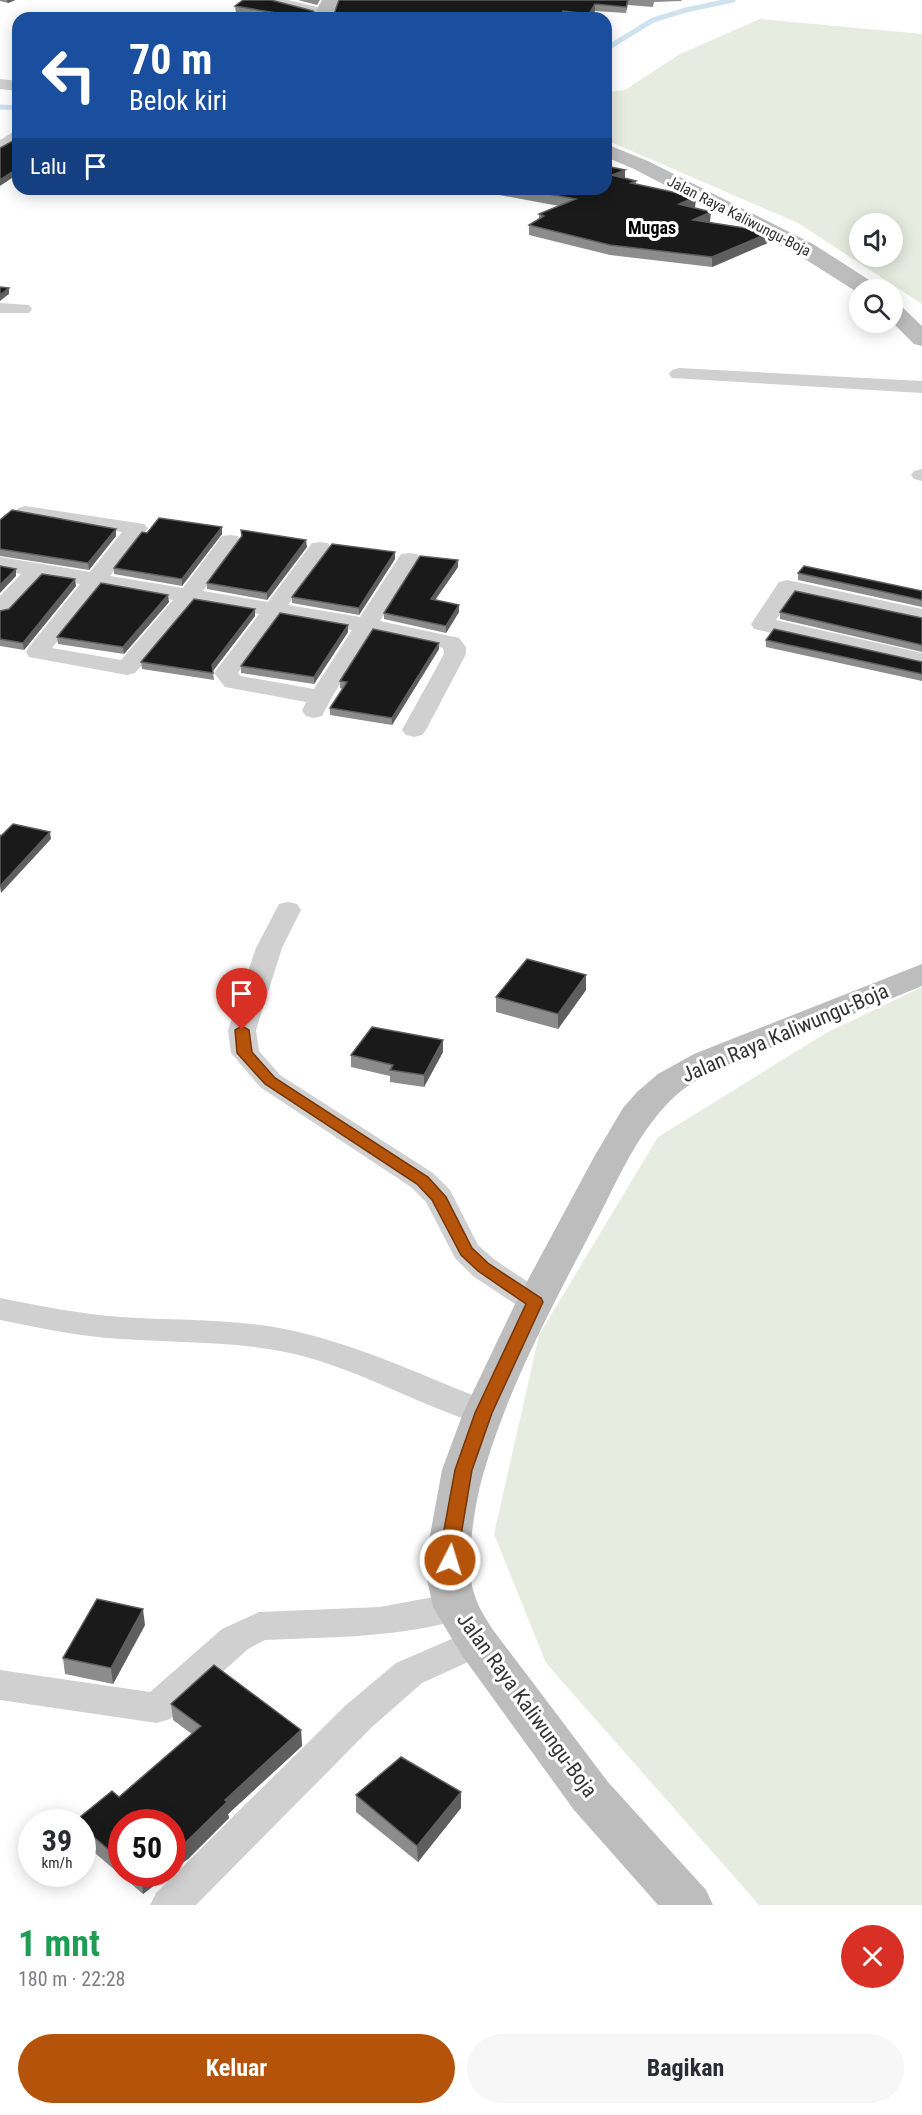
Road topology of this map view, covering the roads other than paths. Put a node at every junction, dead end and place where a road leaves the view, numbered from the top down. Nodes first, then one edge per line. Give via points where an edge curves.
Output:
1 (271, 0) edge
2 (327, 10) edge
3 (612, 153) edge
4 (853, 279) edge
5 (0, 308) edge
6 (23, 309) dead end
7 (903, 321) edge
8 (922, 339) edge
9 (679, 374) dead end
10 (922, 387) edge
11 (25, 512) edge
12 (230, 541) dead end
13 (320, 548) dead end
14 (409, 560) dead end
15 (0, 564) edge
16 (36, 571) junction
17 (94, 581) junction
18 (187, 597) junction
19 (0, 609) edge
20 (273, 611) junction
21 (922, 616) edge
22 (365, 625) junction
23 (922, 660) edge
24 (414, 730) dead end
25 (288, 910) dead end
26 (922, 975) edge
27 (535, 1302) junction
28 (0, 1309) edge
29 (483, 1413) junction
30 (455, 1606) junction
31 (477, 1642) junction
32 (0, 1685) edge
33 (170, 1905) edge
34 (689, 1905) edge

1 - 2 street
3 - 4 main road, Jalan Raya Kaliwungu-Boja via 786,239
5 - 6 street
7 - 8 main road
9 - 10 street
11 - 17 street via 136,528
12 - 18 street
13 - 20 street
14 - 22 street
15 - 16 street
16 - 17 street
16 - 19 street
17 - 18 street
17 - 18 street via 37,652 128,668
18 - 20 street
20 - 22 street
20 - 22 street via 226,674 233,682 317,704
21 - 23 street via 787,587 762,624
22 - 24 street via 446,641 454,647 455,654
25 - 27 street via 269,948 242,1030 245,1053 270,1081 422,1180 439,1197 466,1251
26 - 27 main road, Jalan Raya Kaliwungu-Boja via 706,1062 663,1088 636,1116 624,1136
27 - 29 main road, Jalan Raya Kaliwungu-Boja
28 - 29 street via 119,1328 235,1334 292,1342 363,1365
29 - 30 main road, Jalan Raya Kaliwungu-Boja via 463,1470 450,1541 449,1579
30 - 31 main road, Jalan Raya Kaliwungu-Boja
30 - 32 street via 381,1621 259,1626 235,1640 157,1708
31 - 33 street via 409,1673 359,1716
31 - 34 main road, Jalan Raya Kaliwungu-Boja via 591,1796

